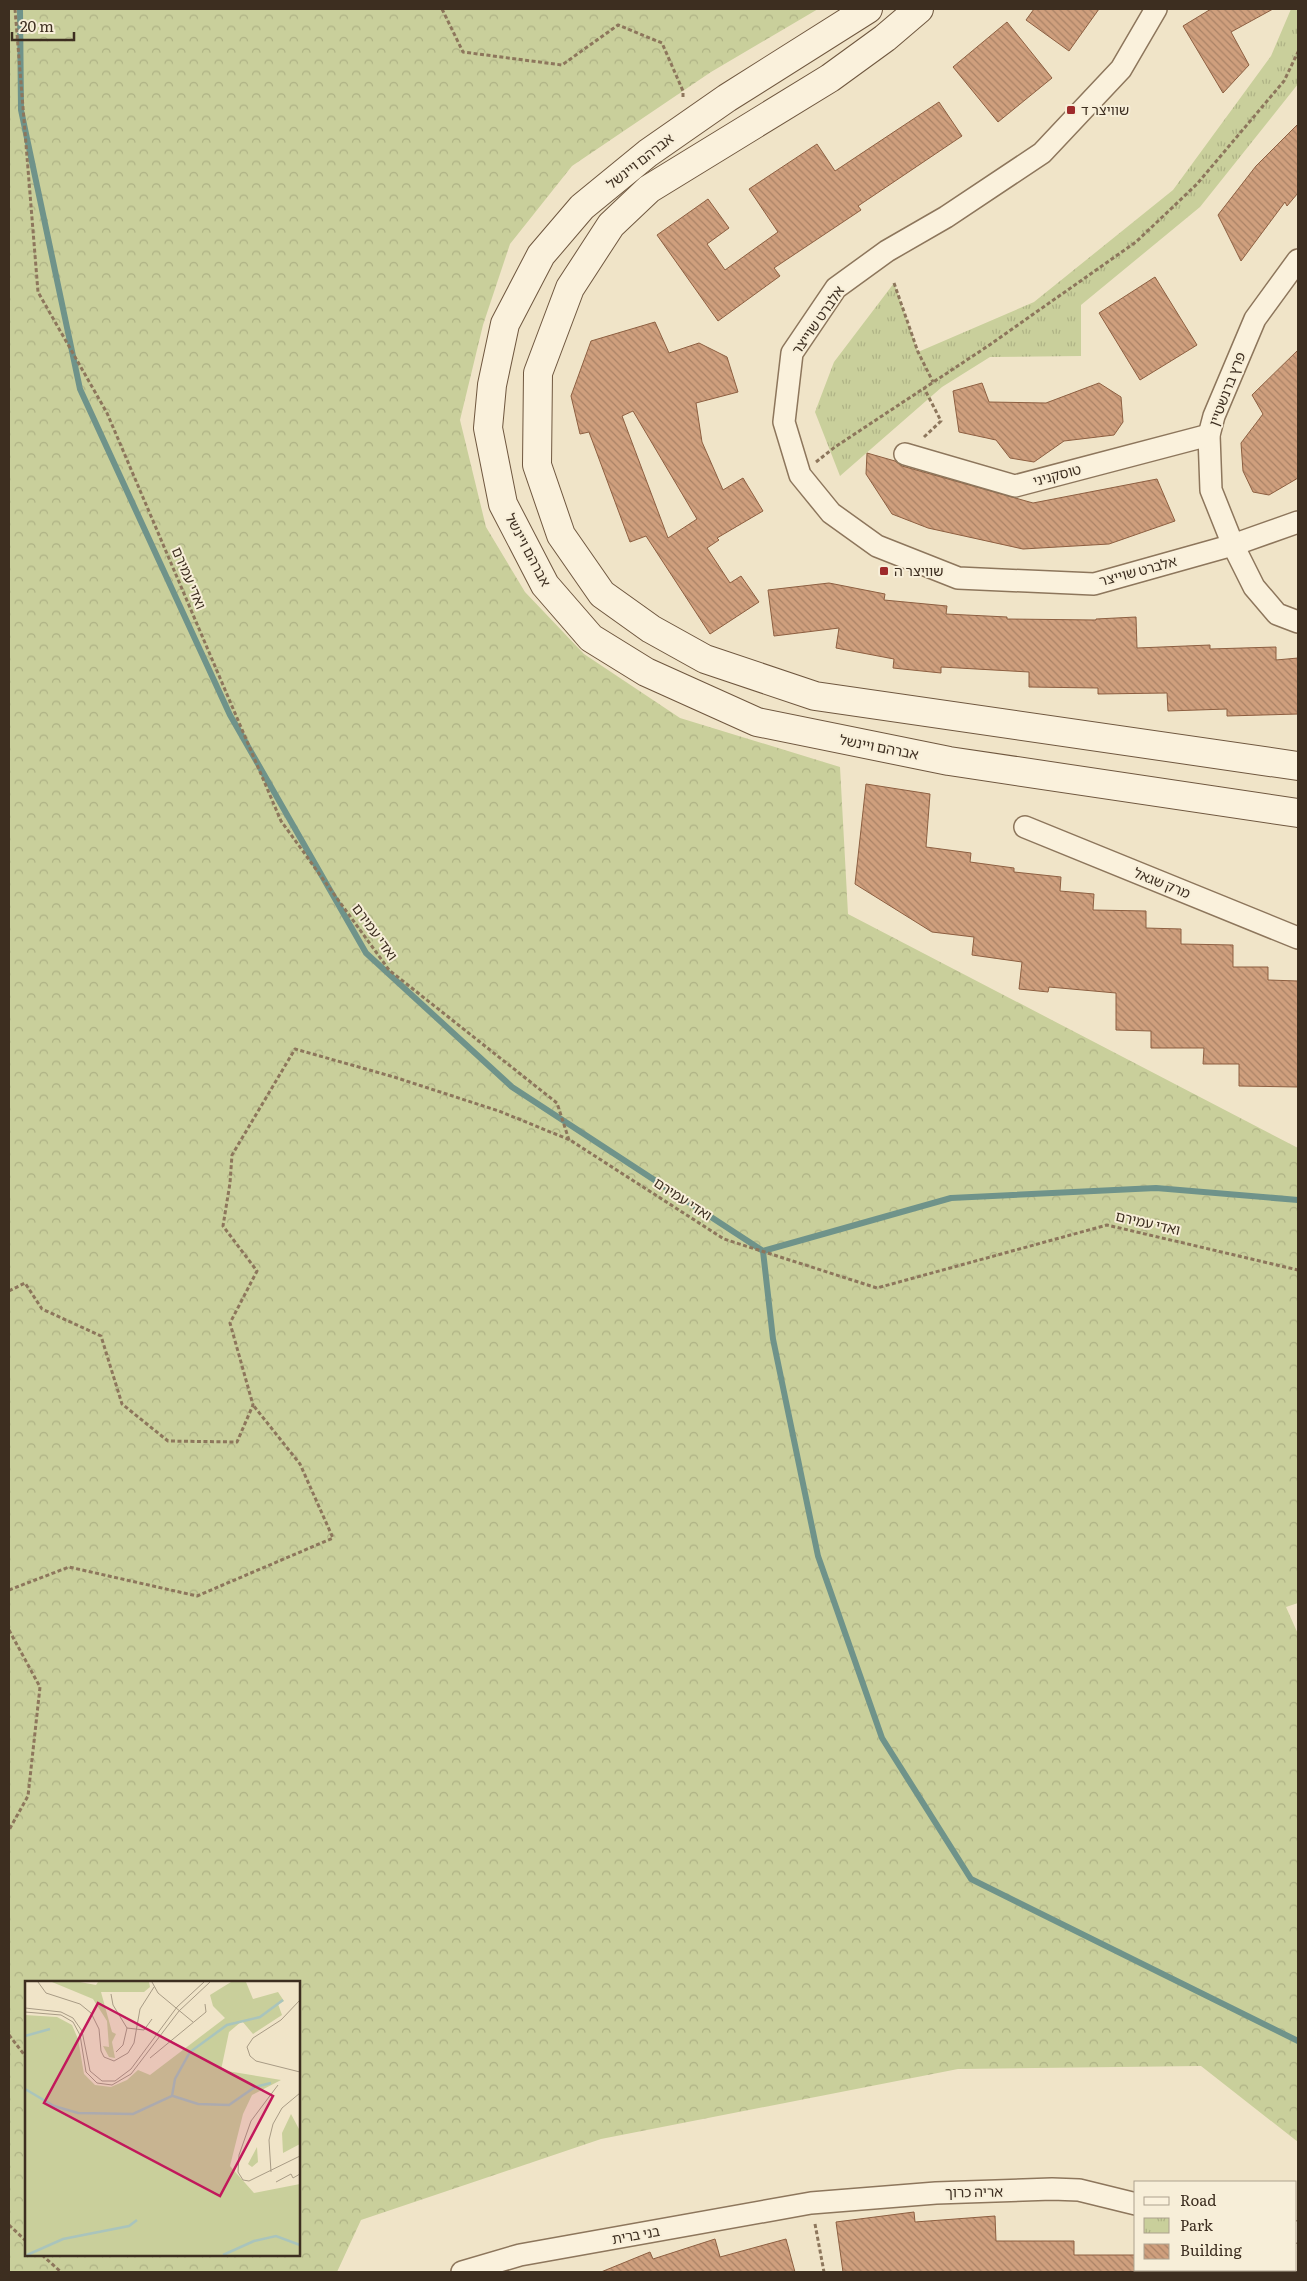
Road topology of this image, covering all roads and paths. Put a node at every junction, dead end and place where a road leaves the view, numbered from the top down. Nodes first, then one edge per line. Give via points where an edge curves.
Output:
1 (15, 9) edge
2 (442, 9) edge
3 (868, 9) edge
4 (918, 9) edge
5 (1156, 9) edge
6 (1298, 52) edge
7 (681, 130) junction
8 (1298, 260) edge
9 (894, 283) dead end
10 (932, 382) junction
11 (924, 388) junction
12 (1209, 435) junction
13 (905, 454) joint
14 (800, 475) junction
15 (1298, 522) edge
16 (1234, 545) junction
17 (1298, 622) edge
18 (1298, 766) edge
19 (1298, 814) edge
20 (1025, 827) dead end
21 (1298, 938) edge
22 (570, 1140) junction
23 (1298, 1270) edge
24 (9, 1291) edge
25 (252, 1404) junction
26 (9, 1590) edge
27 (9, 1630) edge
28 (9, 1830) edge
29 (9, 2035) edge
30 (25, 2056) edge
31 (811, 2203) junction
32 (1134, 2204) edge
33 (9, 2225) edge
34 (25, 2240) edge
35 (43, 2256) edge
36 (61, 2272) edge
37 (462, 2272) edge
38 (824, 2272) edge

1 - 22 path, ואדי עמירם via 38,292 107,413 281,821 389,970 557,1103
2 - 7 path via 463,52 562,65 618,25 662,43 684,91
3 - 7 main road, אברהם ויינשל
4 - 18 main road, אברהם ויינשל via 830,78 649,189 611,225 570,288 538,373 537,465 561,535 602,594 651,629 704,659 814,696
5 - 14 street, אלברט שוייצר via 1121,69 1042,153 946,217 887,250 836,288 792,353 784,422
6 - 10 path via 1284,81 1197,184 1136,242
7 - 19 main road, אברהם ויינשל via 582,207 541,255 505,324 492,385 488,428 503,504 544,585 591,638 646,672 757,722 949,761
8 - 12 street, פרץ ברנשטיין via 1255,319
9 - 10 path
10 - 11 path
11 - 13 path via 942,421
11 - 14 path via 835,447
12 - 13 street, טוסקניני via 1015,486
12 - 16 street, פרץ ברנשטיין via 1211,490
14 - 16 street, אלברט שוייצר via 830,513 877,546 958,578 1094,584
15 - 16 street, אלברט שוייצר
16 - 17 street, פרץ ברנשטיין via 1254,587 1277,614
20 - 21 street, מרק שגאל
22 - 23 path, ואדי עמירם via 724,1239 877,1288 1107,1224
22 - 25 path via 446,1092 294,1049 232,1155 223,1226 257,1271 230,1323
24 - 25 path via 25,1283 42,1309 101,1336 122,1404 168,1441 237,1442
25 - 26 path via 300,1464 334,1538 197,1596 69,1567
27 - 28 path via 40,1688 28,1796
29 - 30 path
31 - 32 street, אריה כרוך via 936,2193 1052,2189 1079,2190
31 - 37 street, בני ברית via 520,2255
31 - 38 path
33 - 34 path
35 - 36 path

